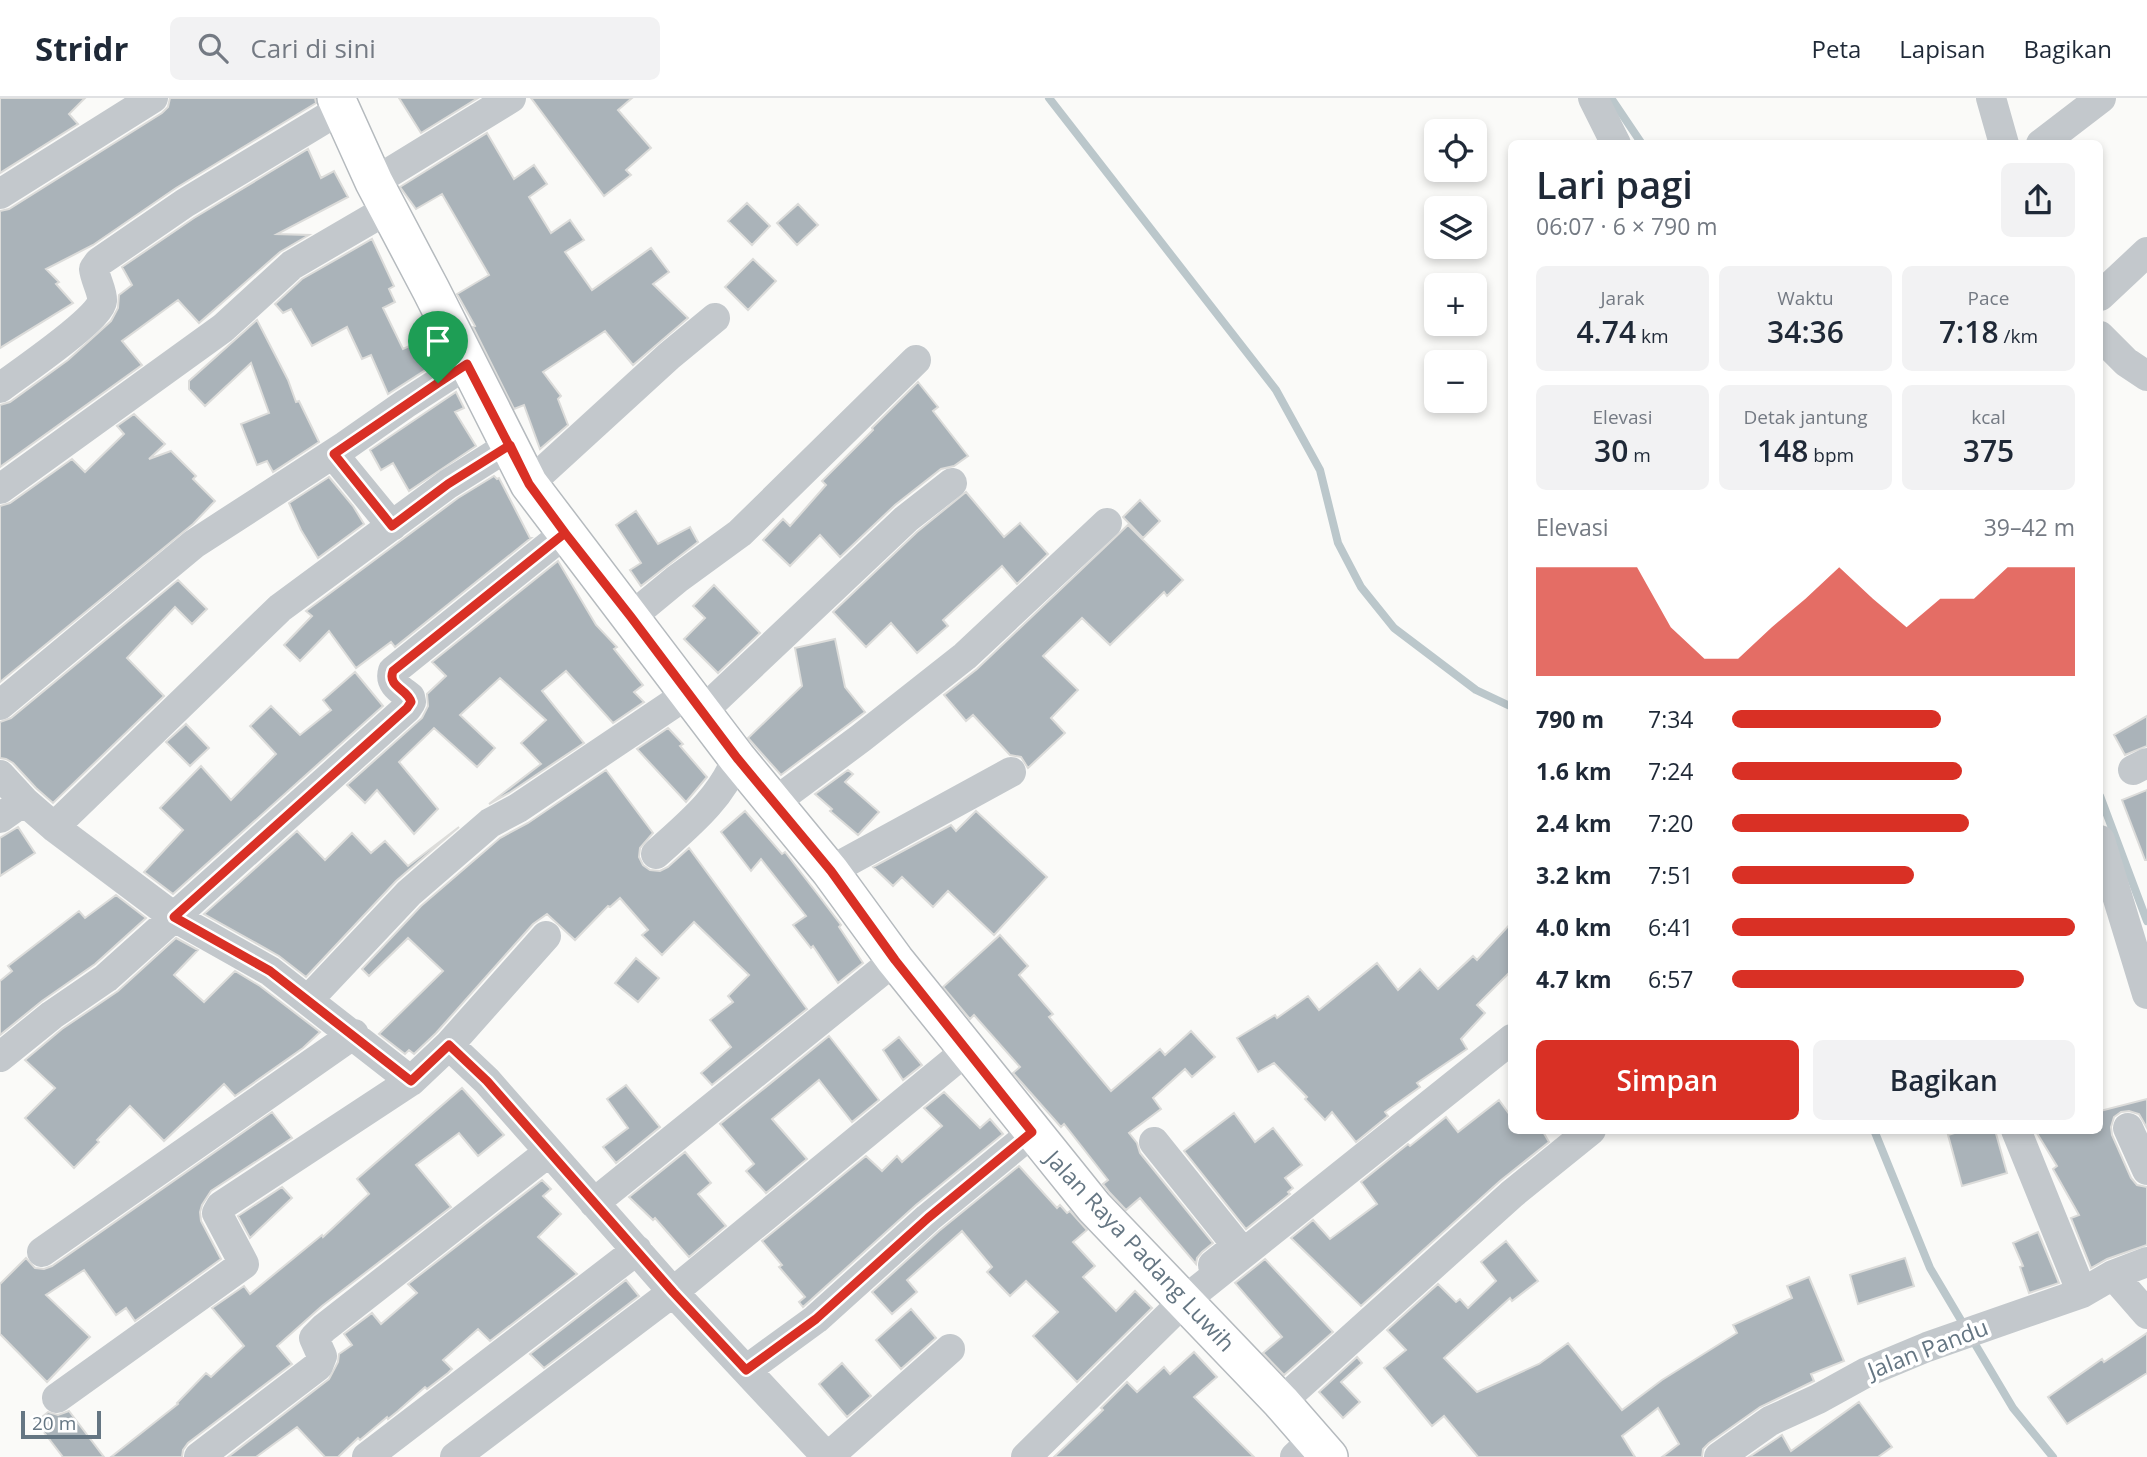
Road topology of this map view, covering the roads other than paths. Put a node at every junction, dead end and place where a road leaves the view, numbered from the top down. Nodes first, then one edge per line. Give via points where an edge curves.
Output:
1 (153, 98) edge
2 (511, 98) edge
3 (1593, 98) edge
4 (1991, 98) edge
5 (2101, 98) edge
6 (338, 104) edge
7 (1614, 140) edge
8 (2003, 140) edge
9 (2046, 140) edge
10 (0, 194) edge
11 (381, 196) junction
12 (2147, 252) edge
13 (2103, 293) edge
14 (715, 318) dead end
15 (2103, 339) edge
16 (916, 360) dead end
17 (467, 364) junction
18 (2147, 376) edge
19 (0, 388) edge
20 (510, 445) junction
21 (334, 454) junction
22 (952, 483) dead end
23 (529, 484) junction
24 (0, 489) edge
25 (1107, 523) dead end
26 (392, 526) junction
27 (565, 533) junction
28 (631, 617) junction
29 (696, 702) junction
30 (0, 705) edge
31 (737, 758) junction
32 (1012, 772) dead end
33 (0, 775) edge
34 (24, 800) junction
35 (775, 802) junction
36 (0, 818) edge
37 (54, 827) junction
38 (2103, 850) edge
39 (656, 854) dead end
40 (831, 871) junction
41 (174, 917) junction
42 (546, 936) dead end
43 (895, 960) junction
44 (2147, 994) edge
45 (308, 1000) junction
46 (354, 1034) junction
47 (1508, 1043) edge
48 (449, 1045) junction
49 (966, 1051) junction
50 (0, 1057) edge
51 (411, 1081) junction
52 (2128, 1128) dead end
53 (1032, 1132) junction
54 (1586, 1134) edge
55 (2018, 1134) edge
56 (1154, 1142) dead end
57 (549, 1152) junction
58 (2147, 1170) edge
59 (594, 1203) junction
60 (637, 1250) junction
61 (42, 1252) dead end
62 (2147, 1262) edge
63 (2113, 1275) junction
64 (673, 1292) junction
65 (2082, 1293) junction
66 (1181, 1297) junction
67 (2147, 1314) edge
68 (950, 1349) dead end
69 (746, 1370) junction
70 (57, 1398) dead end
71 (1280, 1402) junction
72 (1313, 1451) edge
73 (199, 1457) edge
74 (367, 1457) edge
75 (454, 1457) edge
76 (827, 1457) edge
77 (1026, 1457) edge
78 (1719, 1457) edge

1 - 10 street
2 - 11 street
3 - 7 street
4 - 8 street
5 - 9 street
6 - 11 main road, Jalan Raya Padang Luwih
6 - 19 street via 99,262 94,270 102,302 98,311
11 - 17 main road, Jalan Raya Padang Luwih
11 - 24 street via 292,265 223,328
12 - 13 street
14 - 23 street
15 - 18 street
16 - 28 street via 740,533
17 - 20 main road, Jalan Raya Padang Luwih
17 - 21 street
20 - 23 main road, Jalan Raya Padang Luwih
20 - 26 street
21 - 26 street
21 - 30 street via 194,544
22 - 29 street
23 - 27 main road, Jalan Raya Padang Luwih
25 - 35 street via 965,656
26 - 37 street via 264,621
27 - 28 main road, Jalan Raya Padang Luwih
27 - 41 street via 393,671 393,682 410,697 407,708
28 - 29 main road, Jalan Raya Padang Luwih
29 - 31 main road, Jalan Raya Padang Luwih
29 - 45 street via 490,822 409,893
31 - 35 main road, Jalan Raya Padang Luwih
31 - 39 street via 713,799
32 - 40 street
33 - 34 street
34 - 36 street
34 - 37 street
35 - 40 main road, Jalan Raya Padang Luwih
37 - 41 street
38 - 44 street
40 - 43 main road, Jalan Raya Padang Luwih
41 - 45 street via 270,971
41 - 50 street via 106,978
42 - 48 street
43 - 49 main road, Jalan Raya Padang Luwih
43 - 59 street
45 - 46 street
46 - 51 street
46 - 61 street
47 - 66 street
48 - 51 street
48 - 57 street
49 - 53 main road, Jalan Raya Padang Luwih
49 - 64 street
51 - 70 street via 221,1206 217,1213 244,1264
52 - 58 street
53 - 66 main road, Jalan Raya Padang Luwih via 1094,1207
53 - 69 street via 816,1319
54 - 71 street via 1512,1194
55 - 65 street
56 - 66 street via 1235,1243
57 - 59 street
57 - 73 street via 324,1328 314,1338 322,1356 318,1366
59 - 60 street
60 - 64 street
60 - 74 street
62 - 63 street, Jalan Pandu
63 - 65 street, Jalan Pandu
63 - 67 street
64 - 69 street
64 - 75 street
65 - 78 street, Jalan Pandu via 1867,1371 1770,1421
66 - 71 main road, Jalan Raya Padang Luwih
66 - 77 street
68 - 76 street
69 - 76 street
71 - 72 main road, Jalan Raya Padang Luwih

